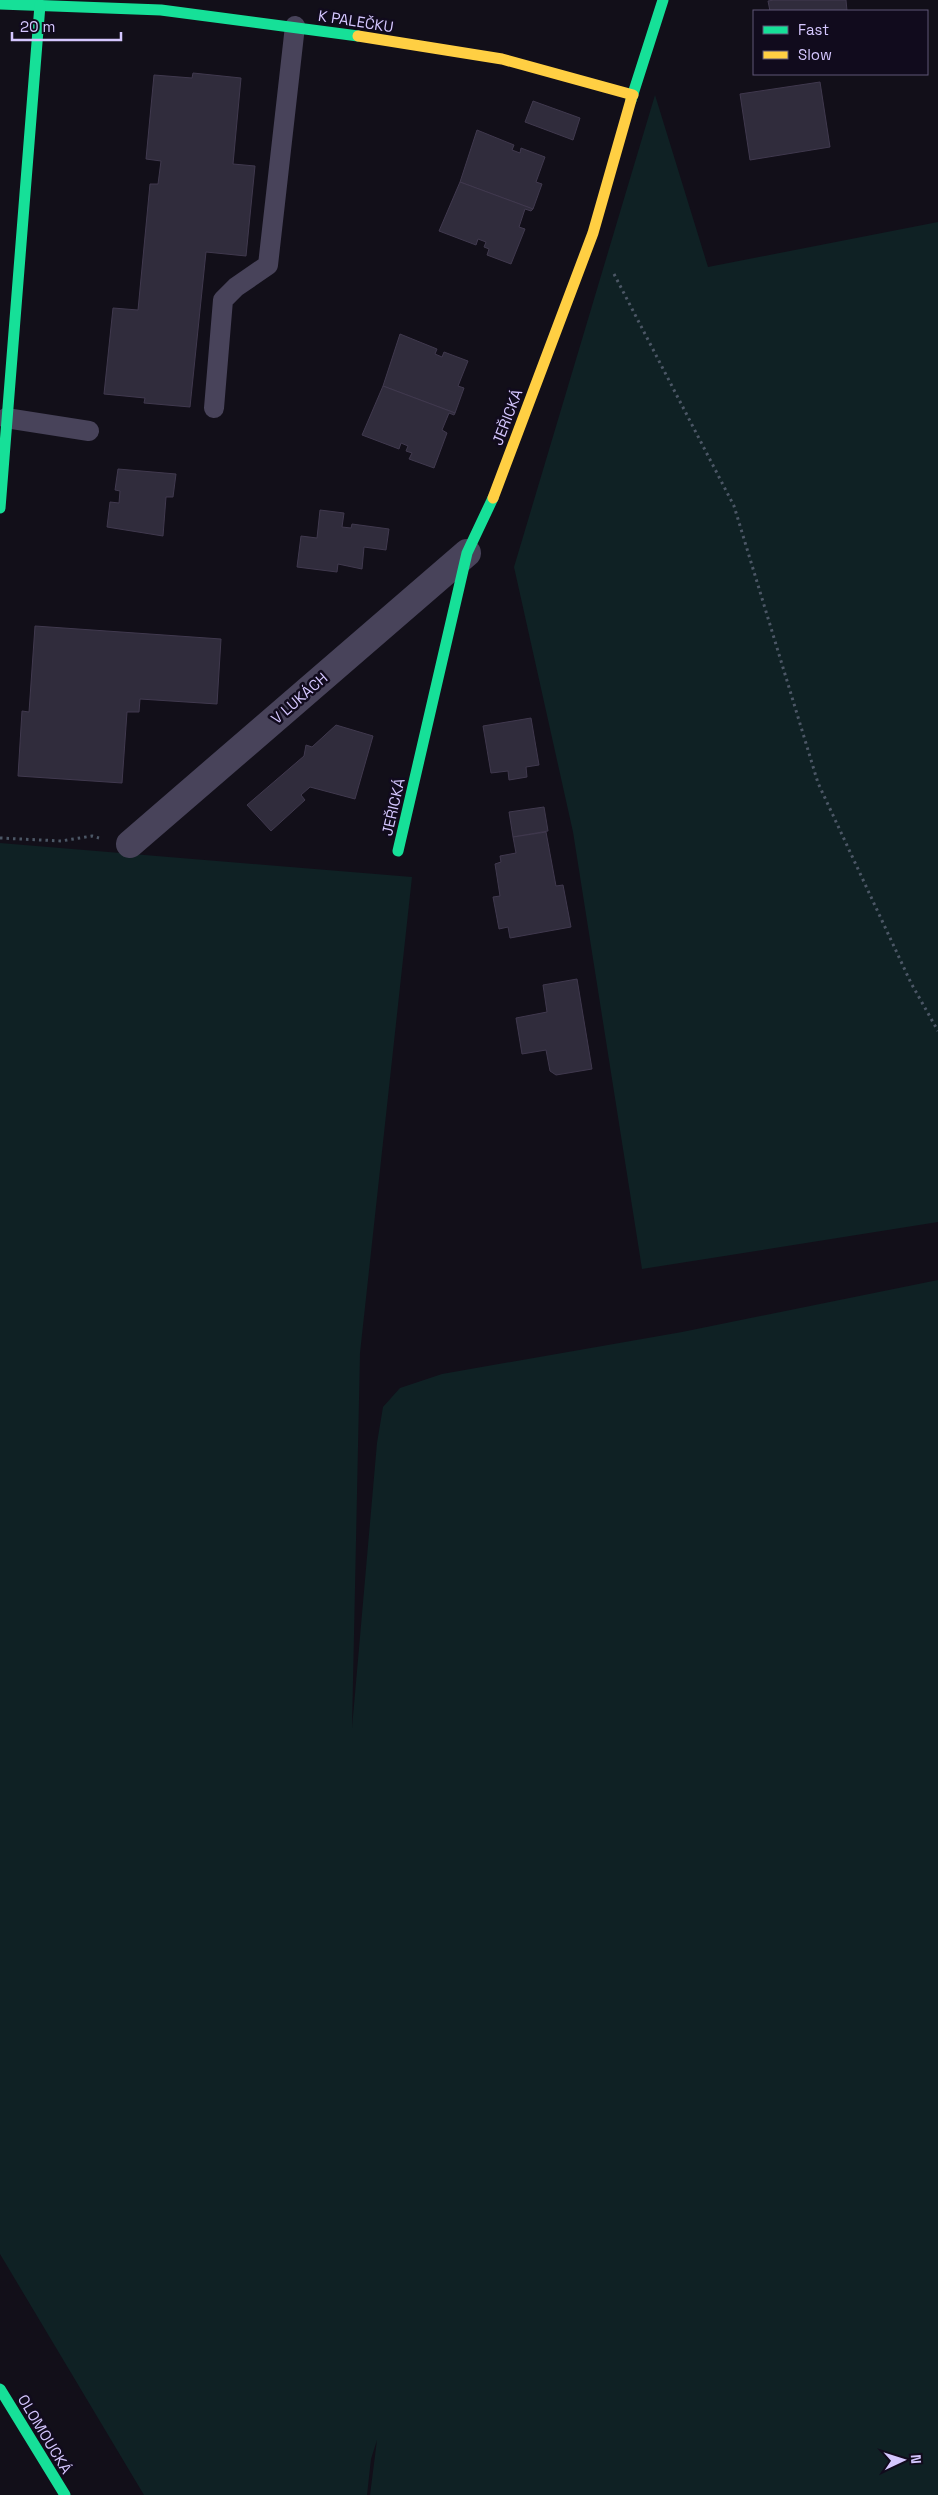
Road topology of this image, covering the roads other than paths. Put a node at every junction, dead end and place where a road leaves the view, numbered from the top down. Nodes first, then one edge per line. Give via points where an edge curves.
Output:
1 (663, 0) edge
2 (0, 4) edge
3 (40, 5) junction
4 (295, 26) junction
5 (632, 95) junction
6 (214, 408) dead end
7 (6, 418) junction
8 (90, 430) dead end
9 (0, 508) edge
10 (467, 553) junction
11 (130, 844) road end
12 (398, 851) dead end
13 (0, 2389) edge
14 (65, 2495) edge

1 - 5 main road, JEŘICKÁ
2 - 3 main road, K PALEČKU
3 - 4 main road, K PALEČKU via 161,10
3 - 7 main road
4 - 5 main road, K PALEČKU via 502,59
4 - 6 lane via 268,265 236,287 224,300
5 - 10 main road, JEŘICKÁ via 593,233 490,505
7 - 8 lane
7 - 9 main road
10 - 11 street, V LUKÁCH
10 - 12 main road, JEŘICKÁ
13 - 14 main road, OLOMOUCKÁ

